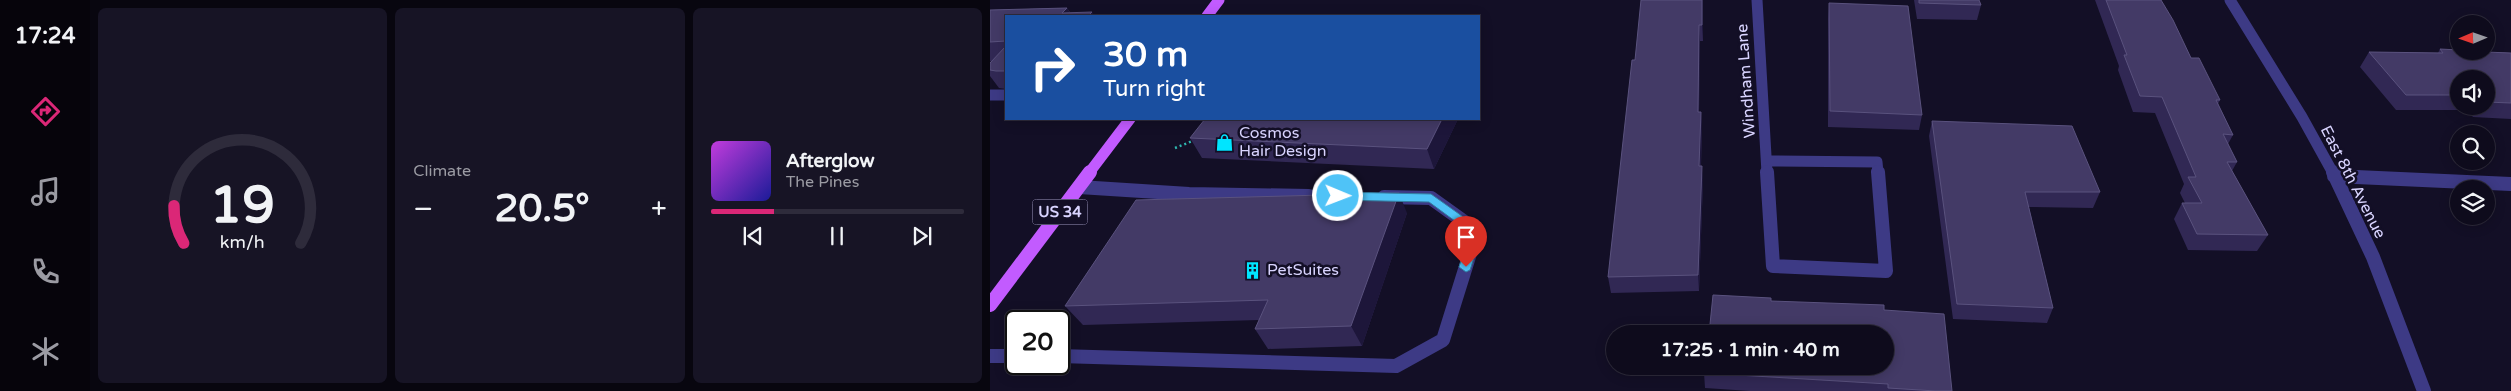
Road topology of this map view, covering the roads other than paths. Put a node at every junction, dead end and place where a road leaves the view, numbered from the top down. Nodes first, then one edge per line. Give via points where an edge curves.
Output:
1 (1219, 0) edge
2 (1757, 0) edge
3 (2230, 0) edge
4 (1208, 15) edge
5 (990, 95) edge
6 (1005, 95) edge
7 (1129, 120) edge
8 (1768, 161) junction
9 (2334, 176) junction
10 (2511, 184) edge
11 (1079, 187) junction
12 (1324, 196) edge
13 (1373, 197) edge
14 (990, 305) edge
15 (990, 356) edge
16 (1005, 356) edge
17 (1070, 356) edge
18 (2424, 391) edge

1 - 4 main road
2 - 8 street, Windham Lane
3 - 9 street, East 8th Avenue
5 - 6 street
7 - 11 main road, US 34
8 - 8 street, Windham Lane via 1877,162 1886,271 1773,266
9 - 10 street
9 - 18 street, East 8th Avenue via 2365,238
11 - 12 street via 1189,194
11 - 14 main road, US 34
13 - 17 street via 1431,198 1477,231 1443,340 1396,366
15 - 16 street

